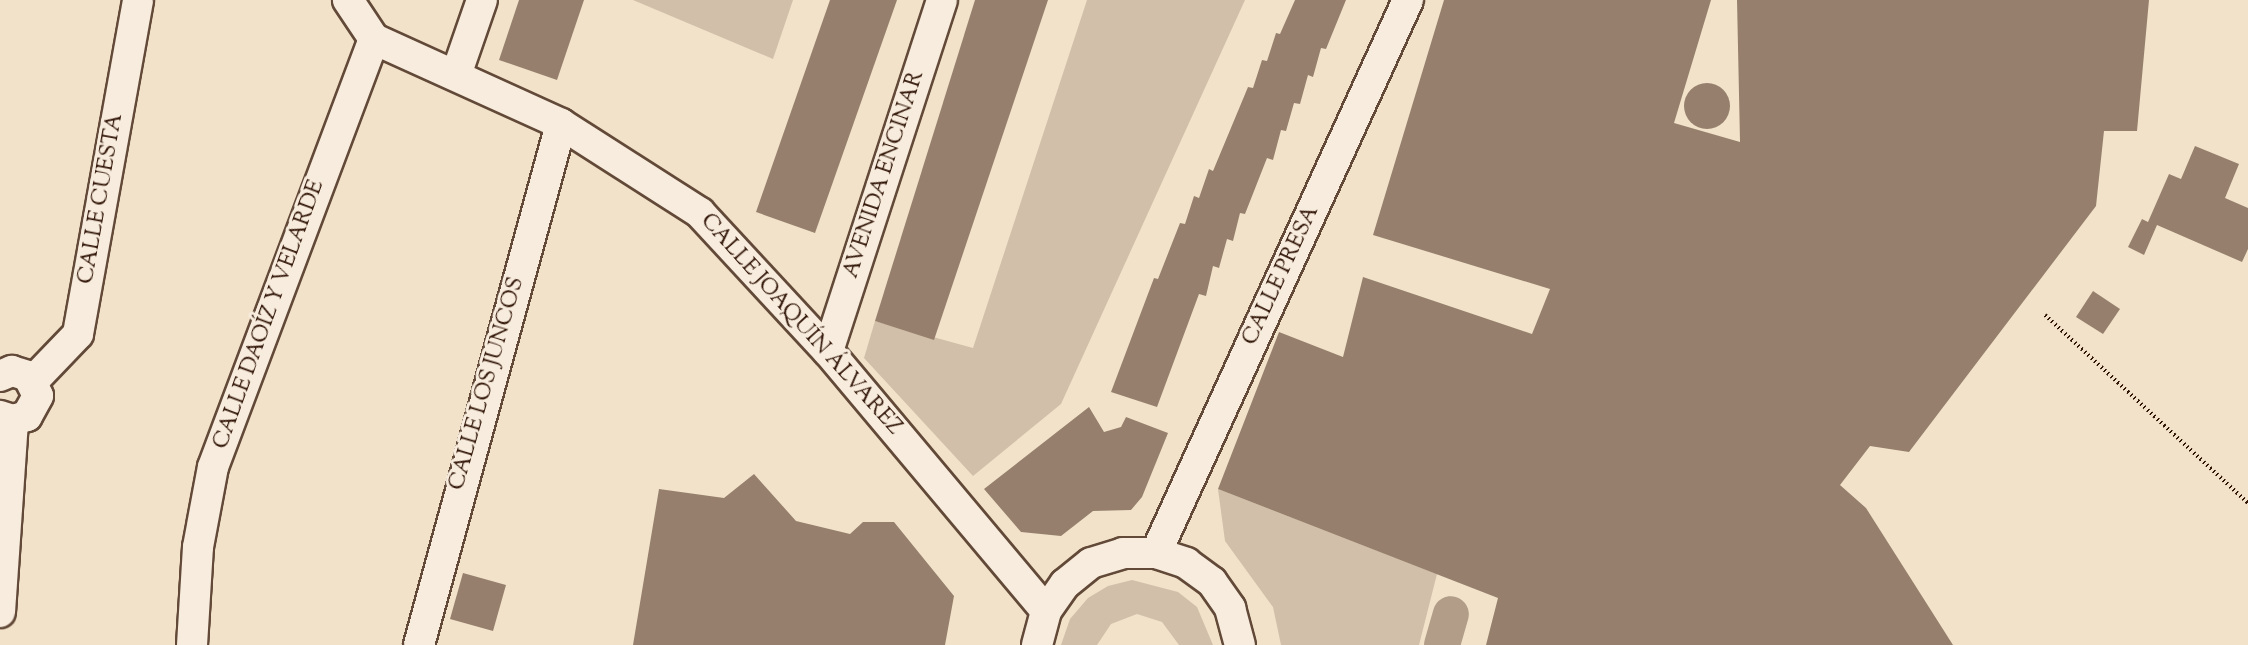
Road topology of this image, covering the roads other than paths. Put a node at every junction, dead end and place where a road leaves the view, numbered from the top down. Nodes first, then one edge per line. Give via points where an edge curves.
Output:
1 (138, 0) edge
2 (348, 0) edge
3 (482, 0) edge
4 (942, 0) edge
5 (1408, 0) edge
6 (374, 39) junction
7 (456, 75) junction
8 (561, 124) junction
9 (828, 351) junction
10 (1, 371) edge
11 (33, 381) junction
12 (6, 418) edge
13 (1156, 553) junction
14 (1046, 611) junction
15 (0, 612) edge
16 (192, 645) edge
17 (419, 645) edge
18 (1037, 645) edge
19 (1240, 645) edge

1 - 11 street, CALLE CUESTA via 78,334
2 - 6 street
3 - 7 street
4 - 9 street, AVENIDA ENCINAR
5 - 13 street, CALLE PRESA
6 - 7 street, CALLE JOAQUÍN ÁLVAREZ
6 - 16 street, CALLE DAOÍZ Y VELARDE via 213,467 198,547
7 - 8 street, CALLE JOAQUÍN ÁLVAREZ
8 - 9 street, CALLE JOAQUÍN ÁLVAREZ via 700,213
8 - 17 street, CALLE LOS JUNCOS
9 - 14 street, CALLE JOAQUÍN ÁLVAREZ
10 - 11 street via 21,373
11 - 12 street via 37,404 27,416
12 - 15 street
13 - 14 street via 1123,553 1091,563 1065,584
13 - 19 street via 1186,563 1212,582 1230,608
14 - 18 street

